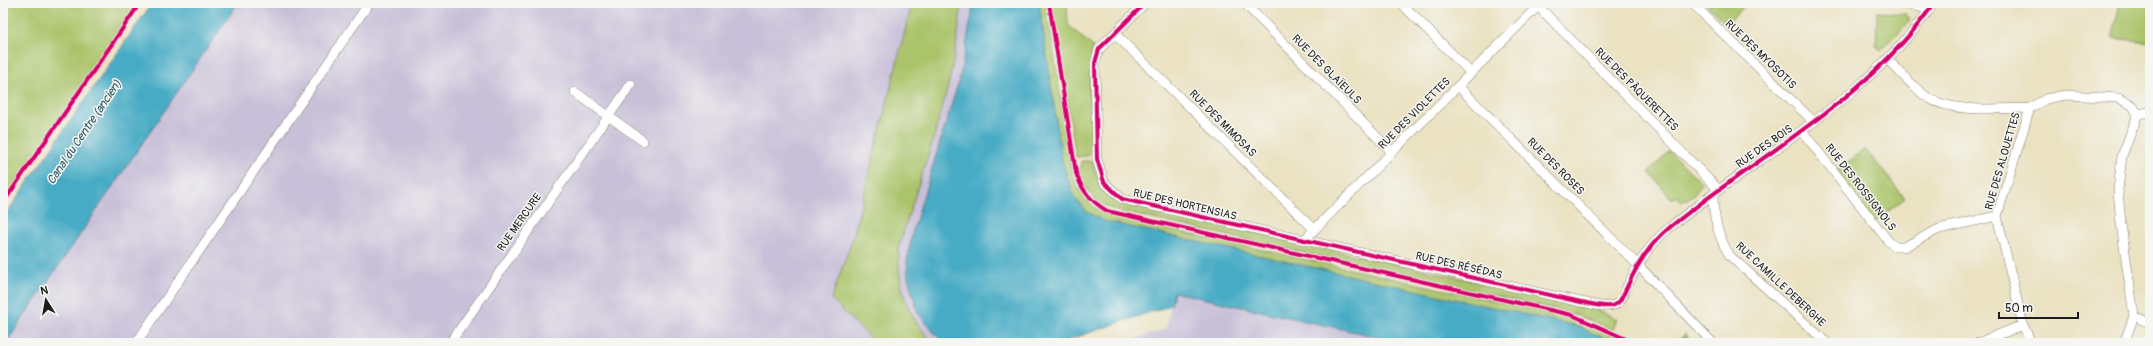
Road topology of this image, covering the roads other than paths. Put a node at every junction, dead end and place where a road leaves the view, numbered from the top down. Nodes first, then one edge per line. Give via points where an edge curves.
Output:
1 (369, 3) edge
2 (1145, 3) edge
3 (1244, 3) edge
4 (1400, 3) edge
5 (1692, 3) edge
6 (1900, 3) edge
7 (1540, 4) edge
8 (1932, 6) edge
9 (1114, 34) junction
10 (1888, 58) junction
11 (1471, 73) junction
12 (631, 84) dead end
13 (1458, 86) junction
14 (575, 92) dead end
15 (2030, 108) junction
16 (2150, 112) edge
17 (2138, 114) junction
18 (609, 116) junction
19 (1814, 122) junction
20 (1802, 131) junction
21 (643, 141) dead end
22 (1392, 152) junction
23 (1716, 192) junction
24 (1998, 216) junction
25 (1314, 229) junction
26 (1304, 240) junction
27 (1638, 264) junction
28 (1611, 306) joint
29 (2134, 316) junction
30 (2150, 323) edge
31 (2023, 325) junction
32 (136, 343) edge
33 (450, 343) edge
34 (1713, 343) edge
35 (1827, 343) edge
36 (1978, 343) edge
37 (2032, 343) edge
38 (2124, 343) edge

1 - 32 street
2 - 9 street, RUE DES HORTENSIAS
3 - 22 street, RUE DES GLAÏEULS
4 - 11 street
5 - 19 street, RUE DES MYOSOTIS
6 - 8 street
7 - 11 street, RUE DES VIOLETTES
7 - 23 street, RUE DES PÂQUERETTES
8 - 10 street, RUE DES BOIS
9 - 25 street, RUE DES MIMOSAS
9 - 26 street, RUE DES HORTENSIAS via 1100,49 1095,63 1097,159 1104,182 1122,199
10 - 15 street via 1922,93 1944,105
10 - 19 street, RUE DES BOIS via 1856,89
11 - 13 street, RUE DES VIOLETTES
12 - 18 street, RUE MERCURE
13 - 22 street, RUE DES VIOLETTES
13 - 27 street, RUE DES ROSES
14 - 18 street
15 - 17 street, RUE DES ALOUETTES via 2046,99 2065,95 2119,98 2132,104
15 - 24 street, RUE DES ALOUETTES
16 - 17 street
17 - 29 street via 2122,156 2118,190
18 - 21 street
18 - 33 street, RUE MERCURE
19 - 20 street, RUE DES BOIS
20 - 23 street, RUE DES BOIS
20 - 24 street, RUE DES ROSSIGNOLS via 1889,242 1896,247 1904,247 1939,229
22 - 25 street, RUE DES VIOLETTES
23 - 27 street, RUE DES BOIS via 1659,237
23 - 35 street, RUE CAMILLE DEBERGHE via 1713,210 1716,225 1730,256
24 - 31 street, RUE DES ALOUETTES
25 - 26 street, RUE DES VIOLETTES
26 - 28 street, RUE DES RÉSÉDAS via 1581,302
27 - 28 street, RUE DES BOIS via 1619,302
27 - 34 street
29 - 30 street
29 - 38 street
31 - 36 street
31 - 37 street, RUE DES ALOUETTES

